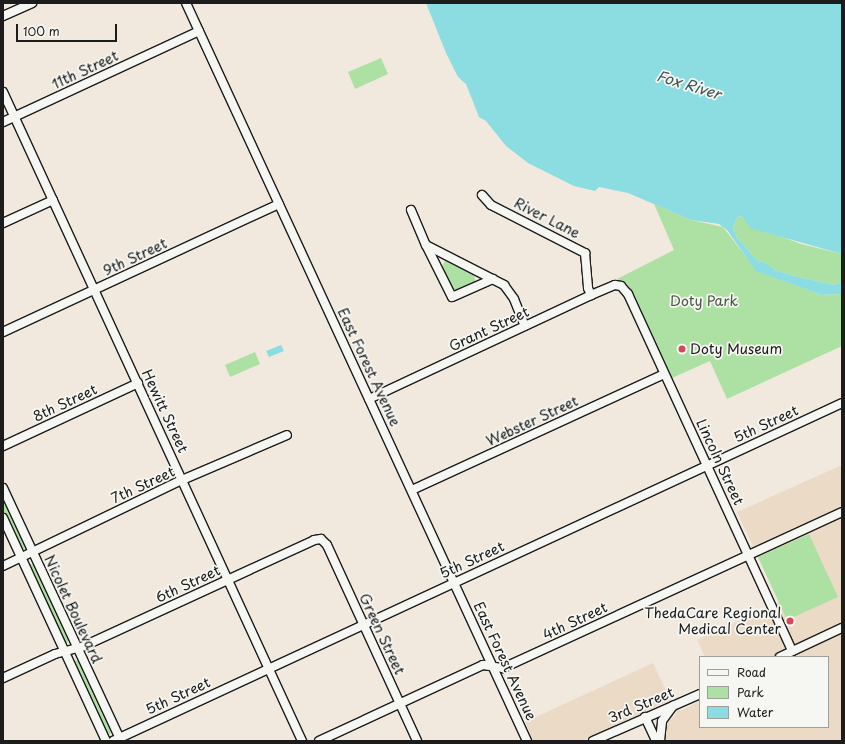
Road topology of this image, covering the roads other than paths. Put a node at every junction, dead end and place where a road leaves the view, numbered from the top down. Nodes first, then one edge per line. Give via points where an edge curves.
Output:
1 (32, 3) edge
2 (186, 3) edge
3 (3, 16) edge
4 (199, 31) junction
5 (3, 92) edge
6 (14, 116) junction
7 (3, 122) edge
8 (482, 195) dead end
9 (53, 200) junction
10 (279, 204) junction
11 (411, 210) dead end
12 (3, 223) edge
13 (426, 245) junction
14 (493, 279) junction
15 (622, 286) joint
16 (95, 290) junction
17 (591, 295) junction
18 (525, 326) junction
19 (3, 332) edge
20 (664, 374) junction
21 (138, 383) junction
22 (369, 399) junction
23 (842, 403) edge
24 (287, 435) dead end
25 (3, 446) edge
26 (707, 465) junction
27 (182, 480) junction
28 (3, 488) edge
29 (412, 490) junction
30 (842, 512) edge
31 (3, 518) edge
32 (321, 539) joint
33 (32, 551) junction
34 (748, 556) junction
35 (21, 557) junction
36 (3, 566) edge
37 (228, 580) junction
38 (454, 583) junction
39 (363, 625) junction
40 (842, 628) edge
41 (76, 649) junction
42 (792, 651) junction
43 (65, 652) junction
44 (782, 656) edge
45 (494, 667) junction
46 (268, 669) junction
47 (3, 678) edge
48 (699, 694) edge
49 (400, 703) junction
50 (673, 706) junction
51 (645, 717) junction
52 (118, 740) edge
53 (106, 741) edge
54 (302, 741) edge
55 (318, 741) edge
56 (417, 741) edge
57 (527, 741) edge
58 (593, 741) edge
59 (656, 741) edge
60 (660, 741) edge

1 - 3 street
2 - 4 street, East Forest Avenue
4 - 6 street, 11th Street
4 - 10 street, East Forest Avenue
5 - 6 street, Hewitt Street
6 - 7 street, 11th Street
6 - 9 street, Hewitt Street
8 - 17 street, River Lane via 491,205 585,253 587,285
9 - 12 street
9 - 16 street, Hewitt Street
10 - 16 street, 9th Street
10 - 22 street, East Forest Avenue
11 - 13 street
13 - 14 street
13 - 14 street via 452,297
14 - 18 street via 510,292
15 - 17 street, Grant Street via 616,285
15 - 20 street, Lincoln Street
16 - 19 street, 9th Street
16 - 21 street, Hewitt Street
17 - 18 street, Grant Street
18 - 22 street, Grant Street
20 - 26 street, Lincoln Street
20 - 29 street, Webster Street
21 - 25 street, 8th Street
21 - 27 street, Hewitt Street
22 - 29 street, East Forest Avenue
23 - 26 street, 5th Street
24 - 27 street, 7th Street
26 - 34 street, Lincoln Street
26 - 38 street, 5th Street
27 - 33 street, 7th Street
27 - 37 street, Hewitt Street
28 - 33 street, Nicolet Boulevard
29 - 38 street, East Forest Avenue
30 - 34 street, 4th Street
31 - 35 street, Nicolet Boulevard
32 - 37 street, 6th Street
32 - 39 street, Green Street via 327,545
33 - 35 street, 7th Street
33 - 41 street, Nicolet Boulevard
34 - 42 street, Lincoln Street
34 - 45 street, 4th Street via 503,668
35 - 36 street, 7th Street
35 - 43 street, Nicolet Boulevard
37 - 41 street, 6th Street
37 - 46 street, Hewitt Street
38 - 39 street, 5th Street
38 - 45 street, East Forest Avenue
39 - 46 street, 5th Street
39 - 49 street, Green Street
40 - 42 street
41 - 43 street, 6th Street
41 - 52 street, Nicolet Boulevard
42 - 44 street
43 - 47 street, 6th Street via 55,654
43 - 53 street, Nicolet Boulevard
45 - 49 street, 4th Street via 483,664
45 - 57 street, East Forest Avenue
46 - 52 street, 5th Street
46 - 54 street, Hewitt Street
48 - 50 street, 3rd Street
49 - 55 street, 4th Street
49 - 56 street, Green Street
50 - 51 street, 3rd Street
50 - 60 street via 662,723
51 - 58 street, 3rd Street
51 - 59 street

